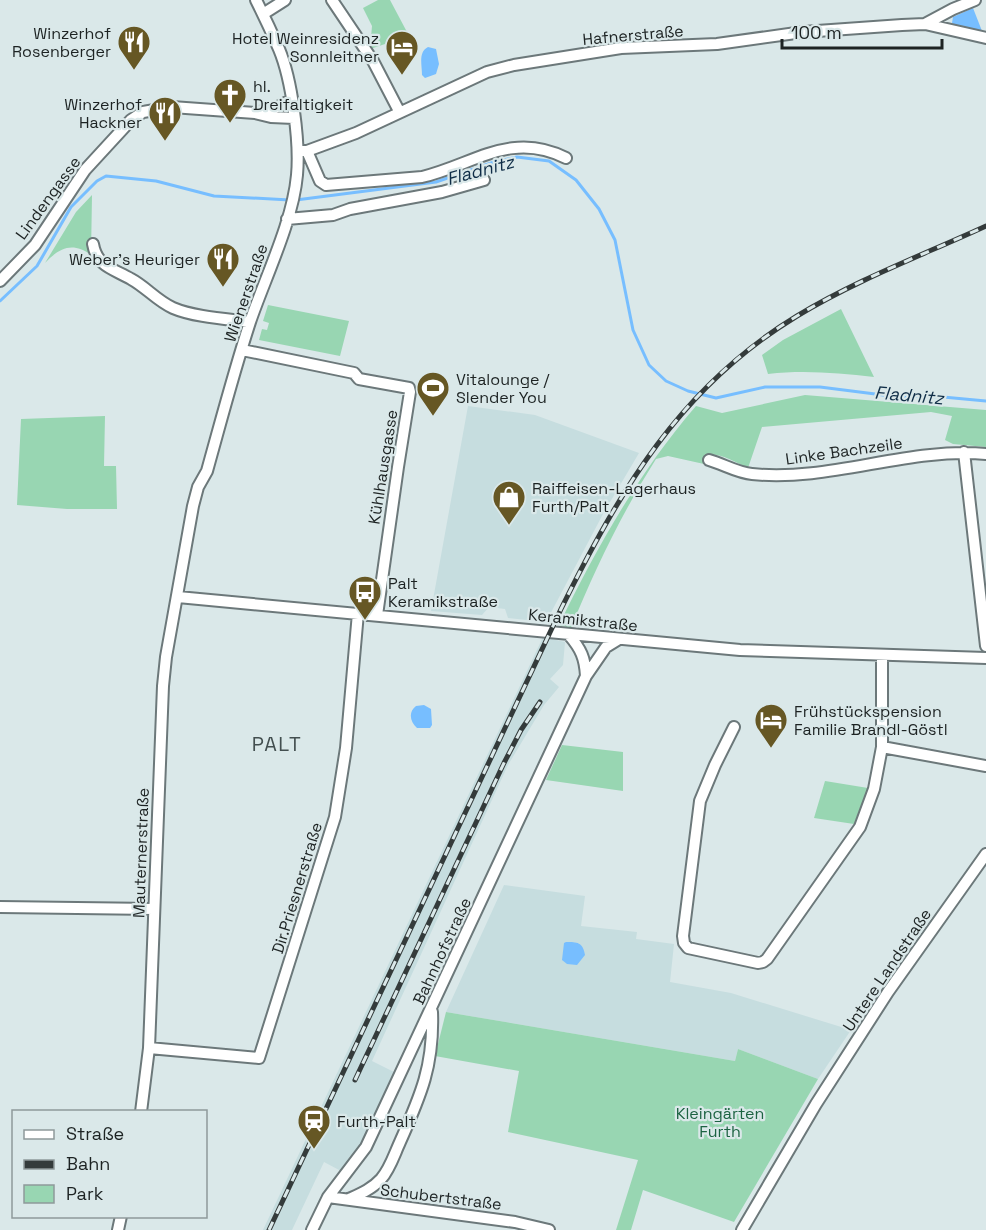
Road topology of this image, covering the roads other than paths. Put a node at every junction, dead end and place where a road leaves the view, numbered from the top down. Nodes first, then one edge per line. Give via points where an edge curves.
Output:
1 (256, 0) edge
2 (285, 0) edge
3 (332, 0) edge
4 (975, 0) edge
5 (263, 14) junction
6 (925, 24) junction
7 (986, 38) edge
8 (291, 100) junction
9 (399, 111) junction
10 (255, 113) junction
11 (294, 118) junction
12 (302, 151) junction
13 (566, 158) dead end
14 (484, 180) dead end
15 (287, 219) junction
16 (93, 244) dead end
17 (0, 281) edge
18 (250, 322) junction
19 (242, 350) junction
20 (964, 452) junction
21 (986, 454) edge
22 (709, 460) dead end
23 (178, 597) junction
24 (358, 613) junction
25 (377, 615) junction
26 (569, 635) junction
27 (619, 639) junction
28 (986, 646) edge
29 (882, 655) junction
30 (986, 658) edge
31 (586, 676) junction
32 (734, 727) dead end
33 (882, 747) junction
34 (986, 766) edge
35 (986, 854) edge
36 (0, 907) edge
37 (154, 909) junction
38 (431, 1009) junction
39 (148, 1048) junction
40 (141, 1110) edge
41 (328, 1197) junction
42 (349, 1200) junction
43 (312, 1230) edge
44 (549, 1230) edge
45 (742, 1230) edge

1 - 5 street, Wienerstraße
2 - 5 street
3 - 9 street via 373,61
4 - 6 street
5 - 8 street, Wienerstraße via 282,58
6 - 7 street, Hafnerstraße
6 - 9 street, Hafnerstraße via 803,32 717,44 621,48 514,65 488,72
8 - 10 street, Lindengasse
8 - 11 street, Wienerstraße
9 - 12 street, Hafnerstraße via 356,133
10 - 11 street, Lindengasse
10 - 17 street, Lindengasse via 172,107 143,112 84,170 35,245
11 - 12 street, Wienerstraße
12 - 13 street via 326,185 422,177 510,148 552,151
12 - 15 street, Wienerstraße
14 - 15 street via 333,215
15 - 18 street, Wienerstraße
16 - 18 street via 104,266 133,279 175,308
18 - 19 street, Wienerstraße
19 - 23 street, Wienerstraße via 193,506
19 - 25 street, Kühlhausgasse via 408,388
20 - 21 street, Linke Bachzeile
20 - 22 street, Linke Bachzeile via 903,458 802,476 749,474
20 - 28 street
23 - 24 street, Keramikstraße
23 - 37 street, Mauternerstraße via 162,697
24 - 25 street, Keramikstraße
24 - 39 street, Dir.Priesnerstraße via 346,748 335,817 259,1058
25 - 26 street, Keramikstraße
26 - 27 street, Keramikstraße
26 - 31 street via 582,650
27 - 29 street, Keramikstraße via 740,650
27 - 31 street, Bahnhofstraße via 606,647
29 - 30 street, Keramikstraße
29 - 33 street
31 - 38 street, Bahnhofstraße
32 - 33 street via 700,801 683,936 688,948 758,963 767,959 860,827 874,789
33 - 34 street
35 - 45 street, Untere Landstraße via 888,992
36 - 37 street
37 - 39 street, Mauternerstraße
38 - 41 street, Bahnhofstraße via 366,1147
38 - 42 street via 432,1052 415,1108 384,1175
39 - 40 street, Mauternerstraße
41 - 42 street, Schubertstraße
41 - 43 street, Bahnhofstraße
42 - 44 street, Schubertstraße

